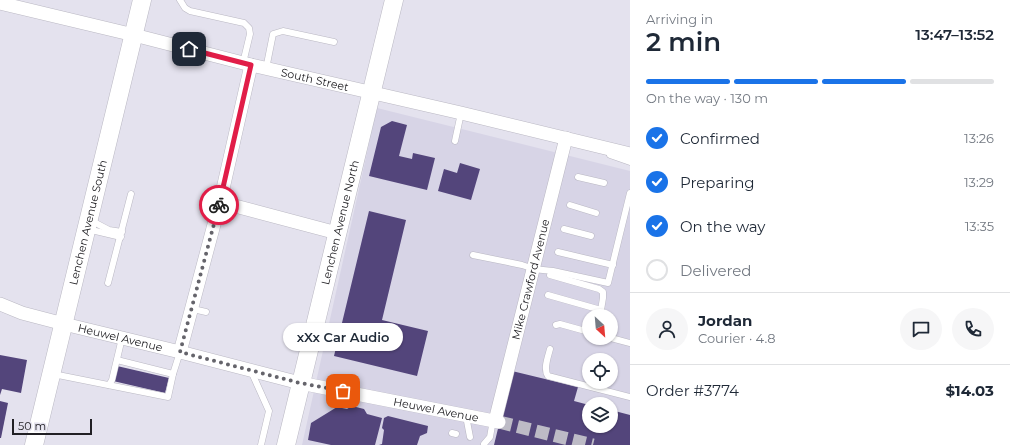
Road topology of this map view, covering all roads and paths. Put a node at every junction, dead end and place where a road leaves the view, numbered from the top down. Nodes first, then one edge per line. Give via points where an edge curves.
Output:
1 (142, 0) edge
2 (180, 0) edge
3 (394, 0) edge
4 (0, 2) edge
5 (36, 5) edge
6 (134, 35) junction
7 (334, 42) dead end
8 (247, 64) junction
9 (266, 69) junction
10 (371, 93) junction
11 (462, 113) junction
12 (566, 138) junction
13 (454, 141) dead end
14 (630, 154) edge
15 (630, 162) edge
16 (578, 177) dead end
17 (604, 183) dead end
18 (630, 193) edge
19 (131, 194) dead end
20 (220, 202) junction
21 (570, 205) dead end
22 (596, 213) dead end
23 (88, 224) junction
24 (564, 229) dead end
25 (337, 233) junction
26 (121, 235) junction
27 (591, 236) dead end
28 (558, 252) dead end
29 (473, 255) dead end
30 (613, 266) junction
31 (534, 269) junction
32 (108, 283) dead end
33 (548, 295) dead end
34 (0, 304) edge
35 (193, 309) junction
36 (588, 309) edge
37 (601, 309) edge
38 (206, 312) dead end
39 (64, 324) junction
40 (556, 325) dead end
41 (582, 330) edge
42 (122, 338) junction
43 (618, 340) edge
44 (630, 343) edge
45 (550, 350) dead end
46 (180, 352) junction
47 (116, 360) junction
48 (250, 370) junction
49 (52, 374) junction
50 (173, 374) junction
51 (300, 383) junction
52 (109, 385) junction
53 (630, 397) edge
54 (466, 414) junction
55 (496, 421) junction
56 (470, 437) dead end
57 (484, 444) dead end
58 (34, 445) edge
59 (261, 445) edge
60 (286, 445) edge

1 - 6 main road, Lenchen Avenue South
2 - 8 lane via 190,11 244,23 250,34
3 - 10 main road, Lenchen Avenue North
4 - 5 street, South Street
5 - 6 street, South Street
6 - 8 street, South Street
6 - 23 main road, Lenchen Avenue South
7 - 9 lane via 283,31 277,32 273,34
8 - 9 street, South Street
8 - 20 street
9 - 10 street, South Street
10 - 11 street, South Street
10 - 25 main road, Lenchen Avenue North via 350,200
11 - 12 street, South Street
11 - 13 lane
12 - 14 street, South Street
12 - 15 lane
12 - 31 street, Mike Crawford Avenue
16 - 17 lane
18 - 30 lane
19 - 26 lane
20 - 25 street
20 - 35 street
21 - 22 lane
23 - 26 lane
23 - 26 lane
23 - 39 main road, Lenchen Avenue South
24 - 27 lane
25 - 51 main road, Lenchen Avenue North
26 - 32 lane
28 - 30 lane
29 - 31 lane
30 - 31 lane via 607,283
31 - 37 lane via 600,290 603,293
31 - 55 street, Mike Crawford Avenue
33 - 36 lane
34 - 39 street, Heuwel Avenue via 22,313
35 - 38 lane
35 - 46 street
39 - 42 street, Heuwel Avenue
39 - 49 main road, Lenchen Avenue South
40 - 41 lane
42 - 46 street, Heuwel Avenue
42 - 47 lane
43 - 44 lane
45 - 53 lane via 545,372 548,376
46 - 48 street, Heuwel Avenue
46 - 50 lane
47 - 50 lane
47 - 52 lane
48 - 51 street, Heuwel Avenue
48 - 59 lane via 269,411
49 - 52 lane
49 - 58 main road, Lenchen Avenue South
50 - 52 lane via 168,397
51 - 54 street, Heuwel Avenue
51 - 60 main road, Lenchen Avenue North
54 - 55 street, Heuwel Avenue
54 - 56 lane
55 - 57 lane via 490,437

